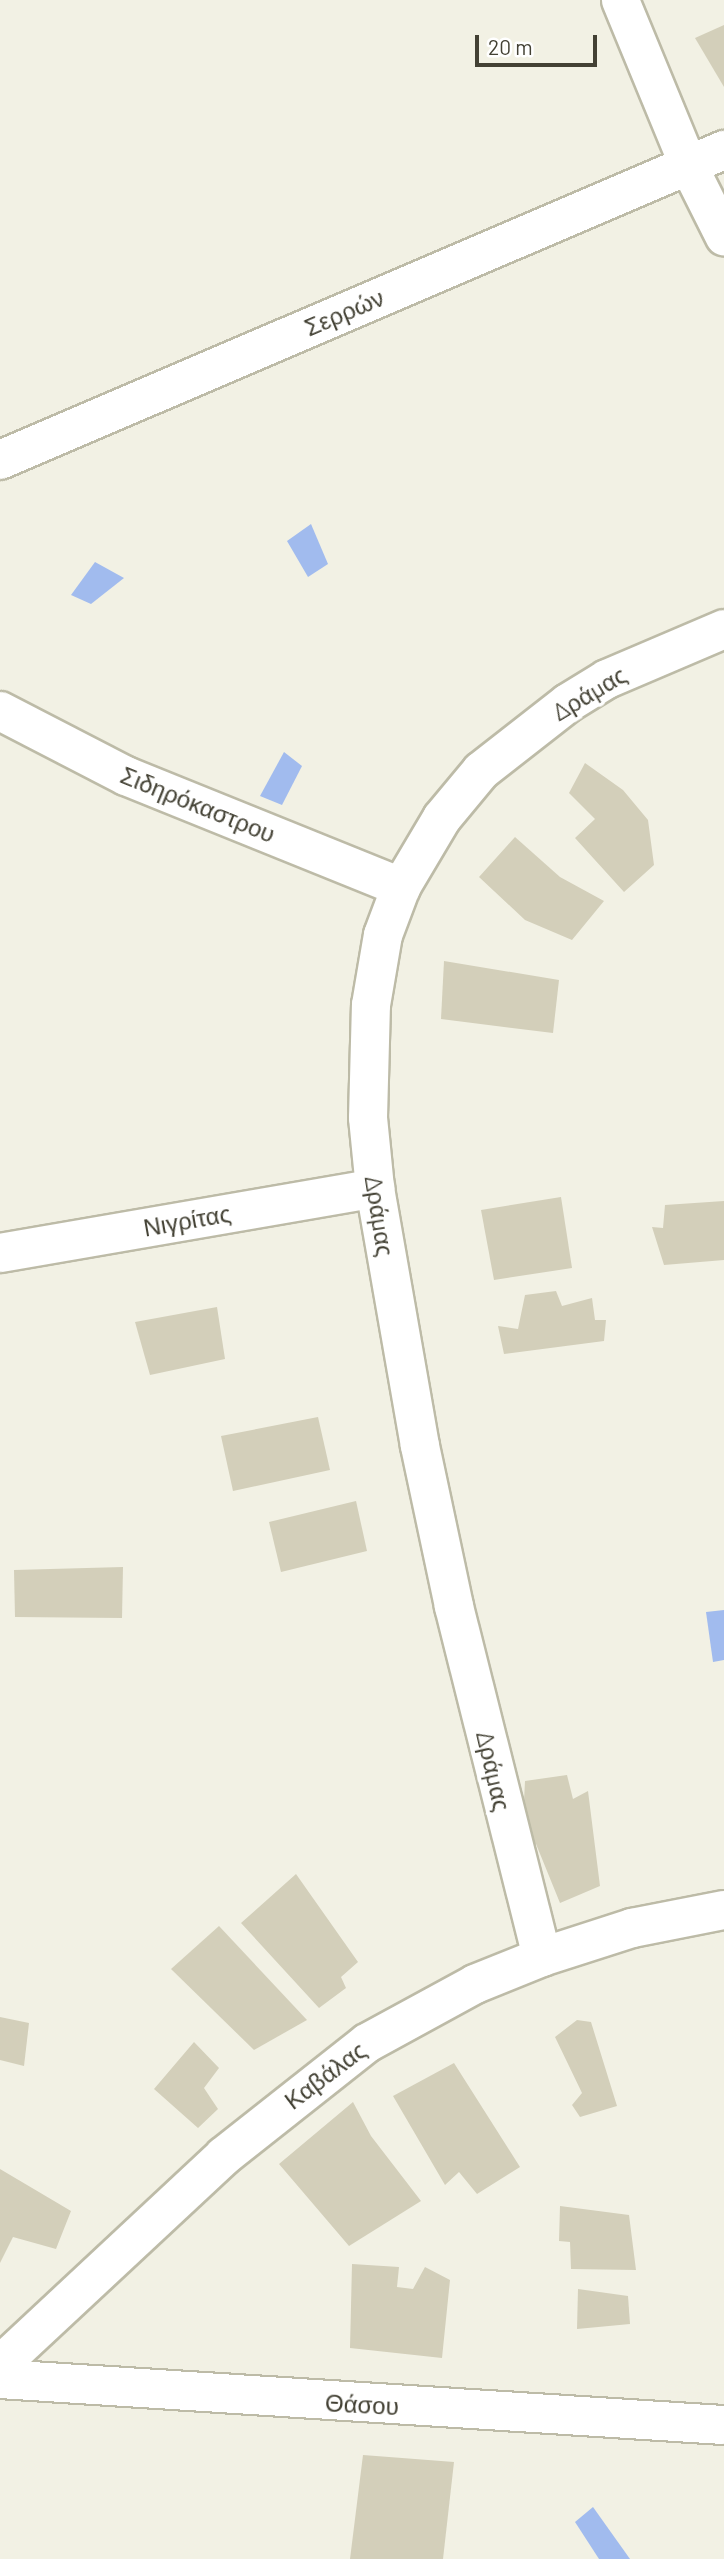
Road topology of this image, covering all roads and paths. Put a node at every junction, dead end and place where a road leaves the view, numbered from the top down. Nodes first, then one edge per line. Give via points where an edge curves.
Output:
1 (620, 0) edge
2 (724, 150) edge
3 (688, 165) junction
4 (724, 237) edge
5 (0, 460) edge
6 (724, 629) edge
7 (0, 711) edge
8 (401, 887) junction
9 (375, 1188) junction
10 (0, 1252) edge
11 (724, 1910) edge
12 (542, 1957) junction
13 (5, 2359) edge
14 (724, 2425) edge

1 - 3 street
2 - 3 street, Σερρών
3 - 4 street
3 - 5 street, Σερρών
6 - 8 street, Δράμας via 607,679 503,751 442,818
7 - 8 street, Σιδηρόκαστρου via 126,776
8 - 9 street, Δράμας via 383,935 371,1005 368,1118
9 - 10 street, Νιγρίτας
9 - 12 street, Δράμας via 454,1606
11 - 12 street, Καβάλας via 632,1928
12 - 13 street, Καβάλας via 431,2006 331,2068 224,2155
13 - 14 street, Θάσου

